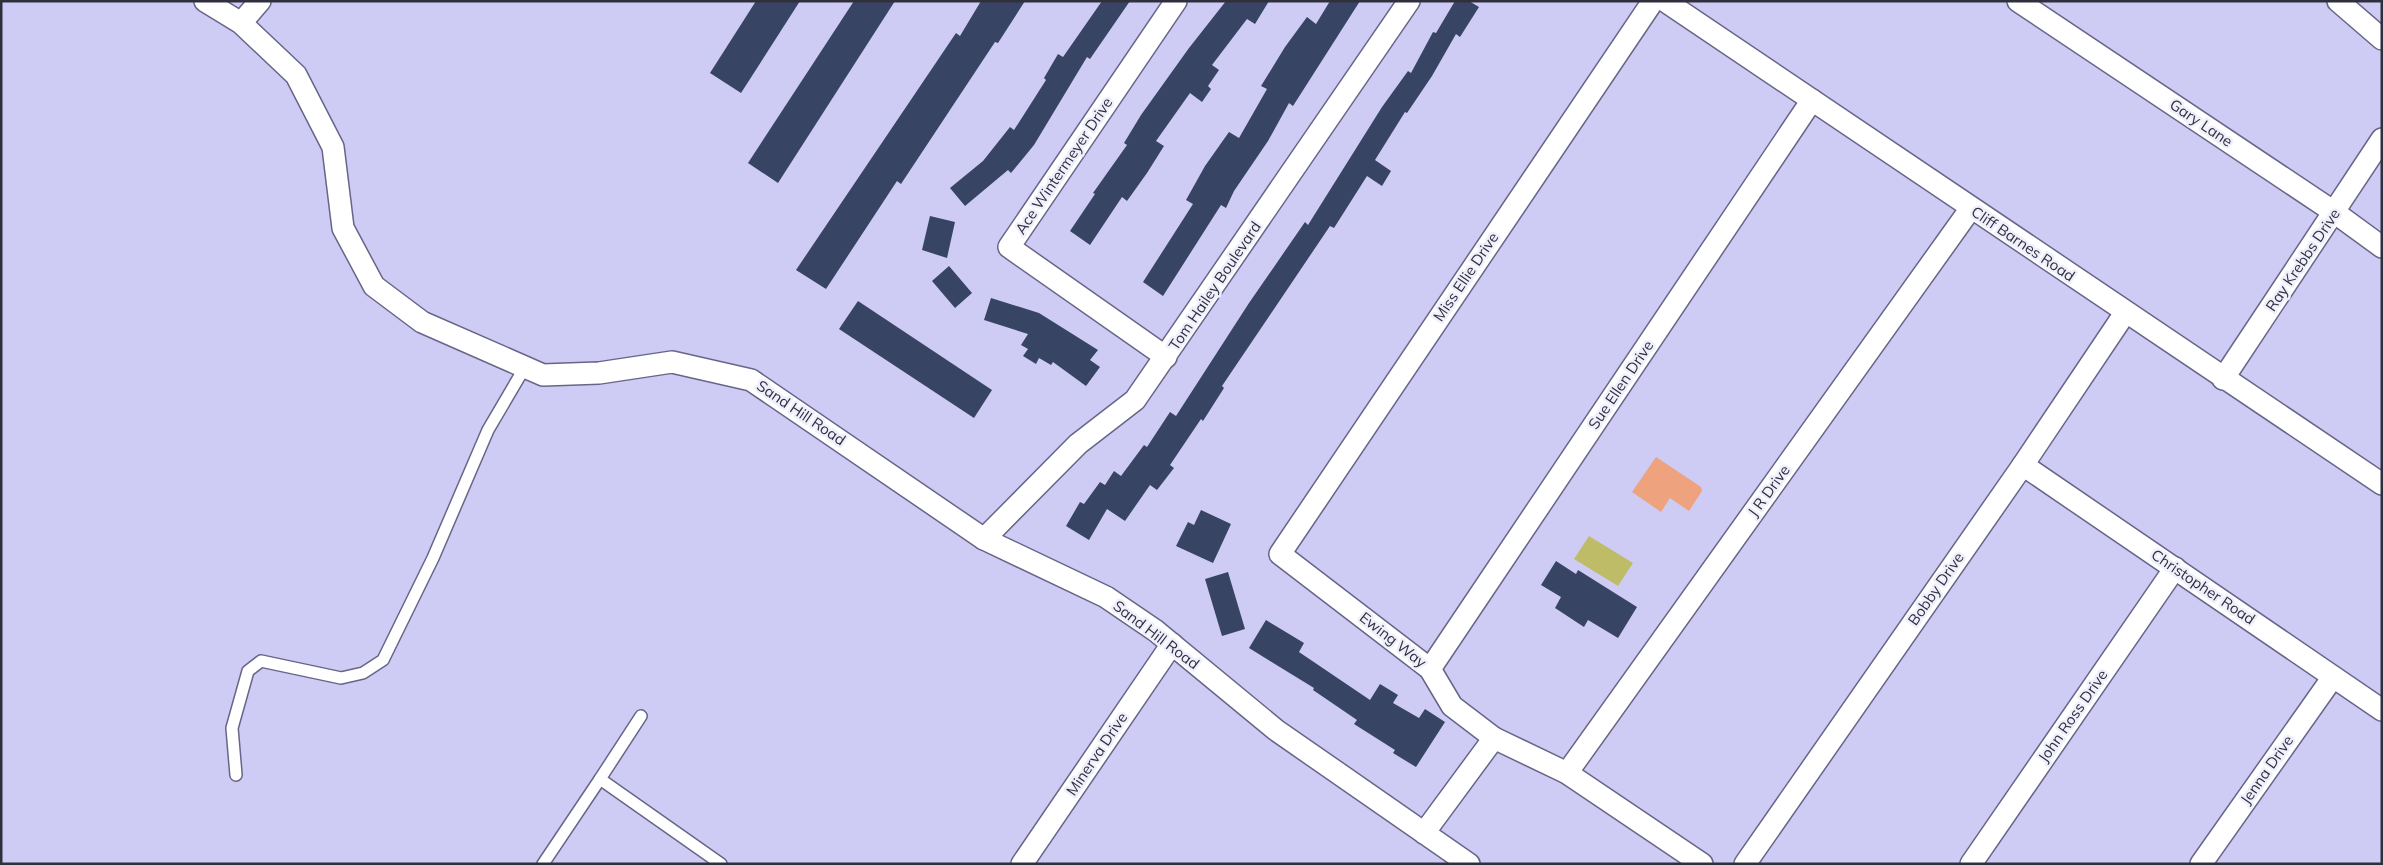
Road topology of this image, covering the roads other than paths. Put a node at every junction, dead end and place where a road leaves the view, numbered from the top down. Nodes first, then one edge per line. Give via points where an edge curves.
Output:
1 (205, 1) edge
2 (260, 1) edge
3 (1176, 1) edge
4 (1409, 1) edge
5 (1652, 1) edge
6 (1666, 1) edge
7 (2018, 1) edge
8 (2338, 1) edge
9 (241, 23) junction
10 (2382, 39) edge
11 (1812, 100) junction
12 (2382, 139) edge
13 (1971, 208) junction
14 (2334, 212) junction
15 (2382, 247) edge
16 (2125, 313) junction
17 (1166, 358) junction
18 (525, 367) junction
19 (2223, 379) junction
20 (2023, 465) junction
21 (2382, 484) edge
22 (984, 539) junction
23 (1280, 554) joint
24 (2175, 568) junction
25 (1172, 644) junction
26 (1430, 669) junction
27 (2333, 676) junction
28 (2382, 710) edge
29 (641, 716) dead end
30 (1494, 738) junction
31 (1567, 773) junction
32 (236, 775) dead end
33 (600, 779) junction
34 (1424, 833) junction
35 (543, 864) edge
36 (721, 864) edge
37 (1022, 864) edge
38 (1470, 864) edge
39 (1702, 864) edge
40 (1745, 864) edge
41 (1970, 864) edge
42 (2201, 864) edge

1 - 9 street, Sand Hill Road
2 - 9 street
3 - 17 street, Ace Wintermeyer Drive via 1009,247
4 - 17 street, Tom Hailey Boulevard
5 - 23 street, Miss Ellie Drive
6 - 11 street, Cliff Barnes Road
7 - 14 street, Gary Lane
8 - 10 street
9 - 18 street, Sand Hill Road via 296,75 333,147 343,228 374,286 422,322
11 - 13 street, Cliff Barnes Road
11 - 26 street, Sue Ellen Drive
12 - 14 street, Ray Krebbs Drive
13 - 16 street, Cliff Barnes Road
13 - 31 street, J R Drive
14 - 15 street, Gary Lane
14 - 19 street, Ray Krebbs Drive
16 - 19 street, Cliff Barnes Road
16 - 20 street, Bobby Drive
17 - 22 street, Tom Hailey Boulevard via 1135,400 1078,444
18 - 22 street, Sand Hill Road via 542,375 590,373 672,362 751,380
18 - 32 lane via 488,430 433,558 383,660 363,673 341,678 261,661 248,671 232,728
19 - 21 street, Cliff Barnes Road
20 - 24 street, Christopher Road
20 - 40 street, Bobby Drive
22 - 25 street, Sand Hill Road via 1106,598
23 - 26 street, Ewing Way
24 - 27 street, Christopher Road
24 - 41 street, John Ross Drive
25 - 34 street, Sand Hill Road via 1276,730
25 - 37 street, Minerva Drive
26 - 30 street, Ewing Way via 1452,706
27 - 28 street, Christopher Road
27 - 42 street, Jenna Drive
29 - 33 lane
30 - 31 street, Ewing Way
30 - 34 street
31 - 39 street, Ewing Way
33 - 35 lane
33 - 36 lane
34 - 38 street, Sand Hill Road

